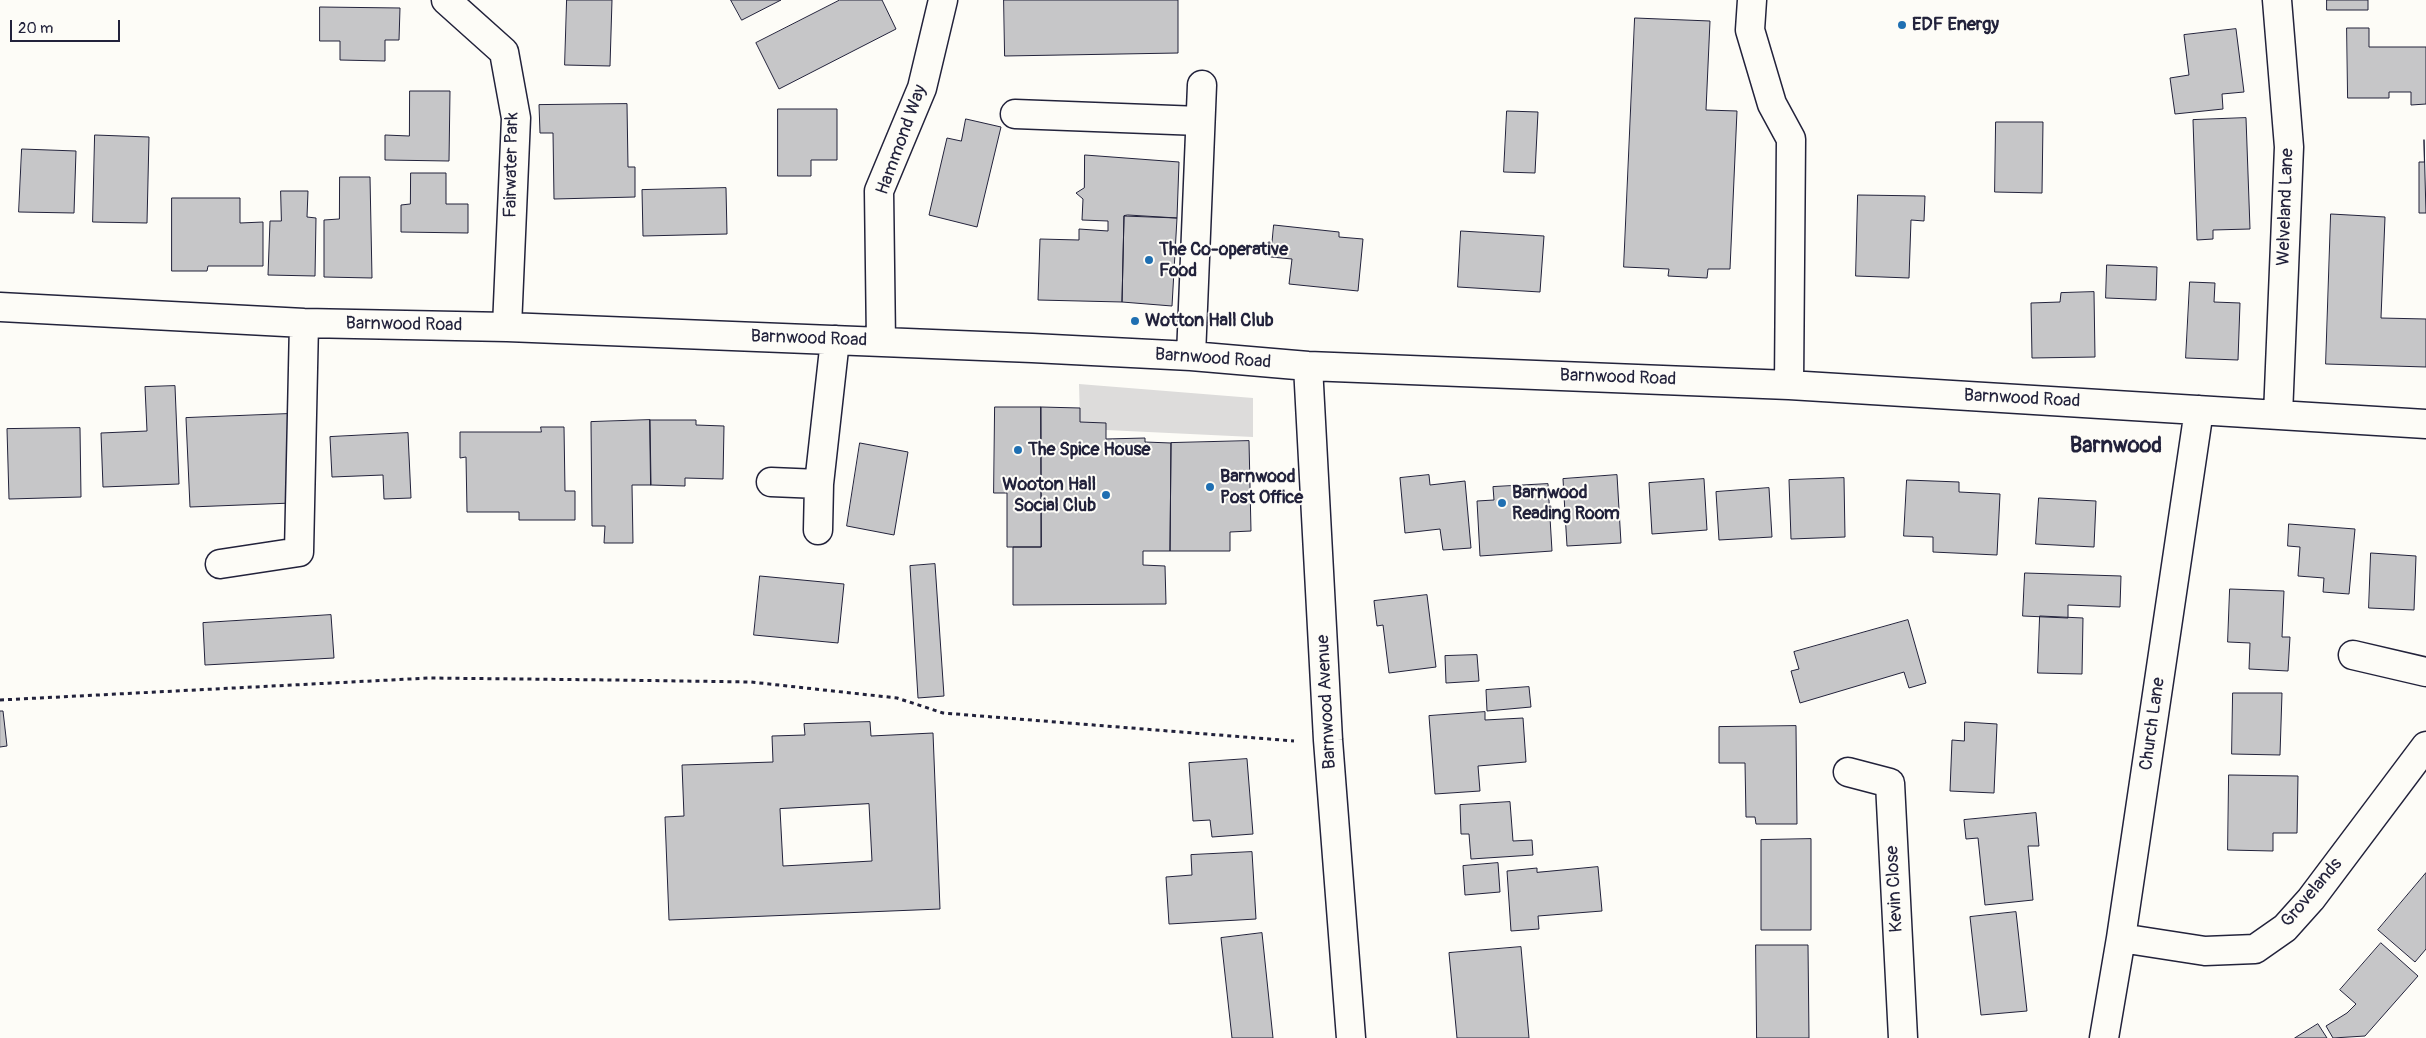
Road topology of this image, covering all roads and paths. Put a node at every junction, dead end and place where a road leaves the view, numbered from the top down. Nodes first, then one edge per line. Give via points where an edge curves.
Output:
1 (446, 0) edge
2 (943, 0) edge
3 (1752, 0) edge
4 (2277, 0) edge
5 (1202, 85) dead end
6 (1015, 114) dead end
7 (1200, 121) junction
8 (0, 307) edge
9 (304, 323) junction
10 (506, 327) junction
11 (835, 340) junction
12 (881, 342) junction
13 (1191, 356) junction
14 (1308, 366) junction
15 (1789, 385) junction
16 (2199, 410) junction
17 (2278, 415) junction
18 (2426, 424) edge
19 (771, 482) dead end
20 (819, 484) junction
21 (818, 530) dead end
22 (220, 564) dead end
23 (2352, 655) dead end
24 (2426, 672) edge
25 (0, 700) edge
26 (1328, 740) junction
27 (2426, 746) edge
28 (1848, 772) dead end
29 (2121, 938) junction
30 (1351, 1038) edge
31 (1903, 1038) edge
32 (2104, 1038) edge

1 - 10 street, Fairwater Park via 504,52 506,62 516,118
2 - 12 street, Hammond Way via 922,88 879,191
3 - 15 street via 1750,30 1772,104 1791,138
4 - 17 street, Welveland Lane via 2289,147
5 - 7 street
6 - 7 street
7 - 13 street
8 - 9 street, Barnwood Road
9 - 10 street, Barnwood Road
9 - 22 street via 299,552
10 - 11 street, Barnwood Road
11 - 12 street, Barnwood Road
11 - 20 street
12 - 13 street, Barnwood Road
13 - 14 street, Barnwood Road
14 - 15 street, Barnwood Road
14 - 26 street, Barnwood Avenue
15 - 16 street, Barnwood Road
16 - 17 street, Barnwood Road
16 - 29 street, Church Lane
17 - 18 street, Barnwood Road
19 - 20 street
20 - 21 street
23 - 24 street
25 - 26 path via 429,678 751,682 897,698 943,713 1292,741
26 - 30 street, Barnwood Avenue
27 - 29 street, Grovelands via 2311,899 2285,928 2255,948 2205,952
28 - 31 street, Kevin Close via 1890,783
29 - 32 street, Church Lane

